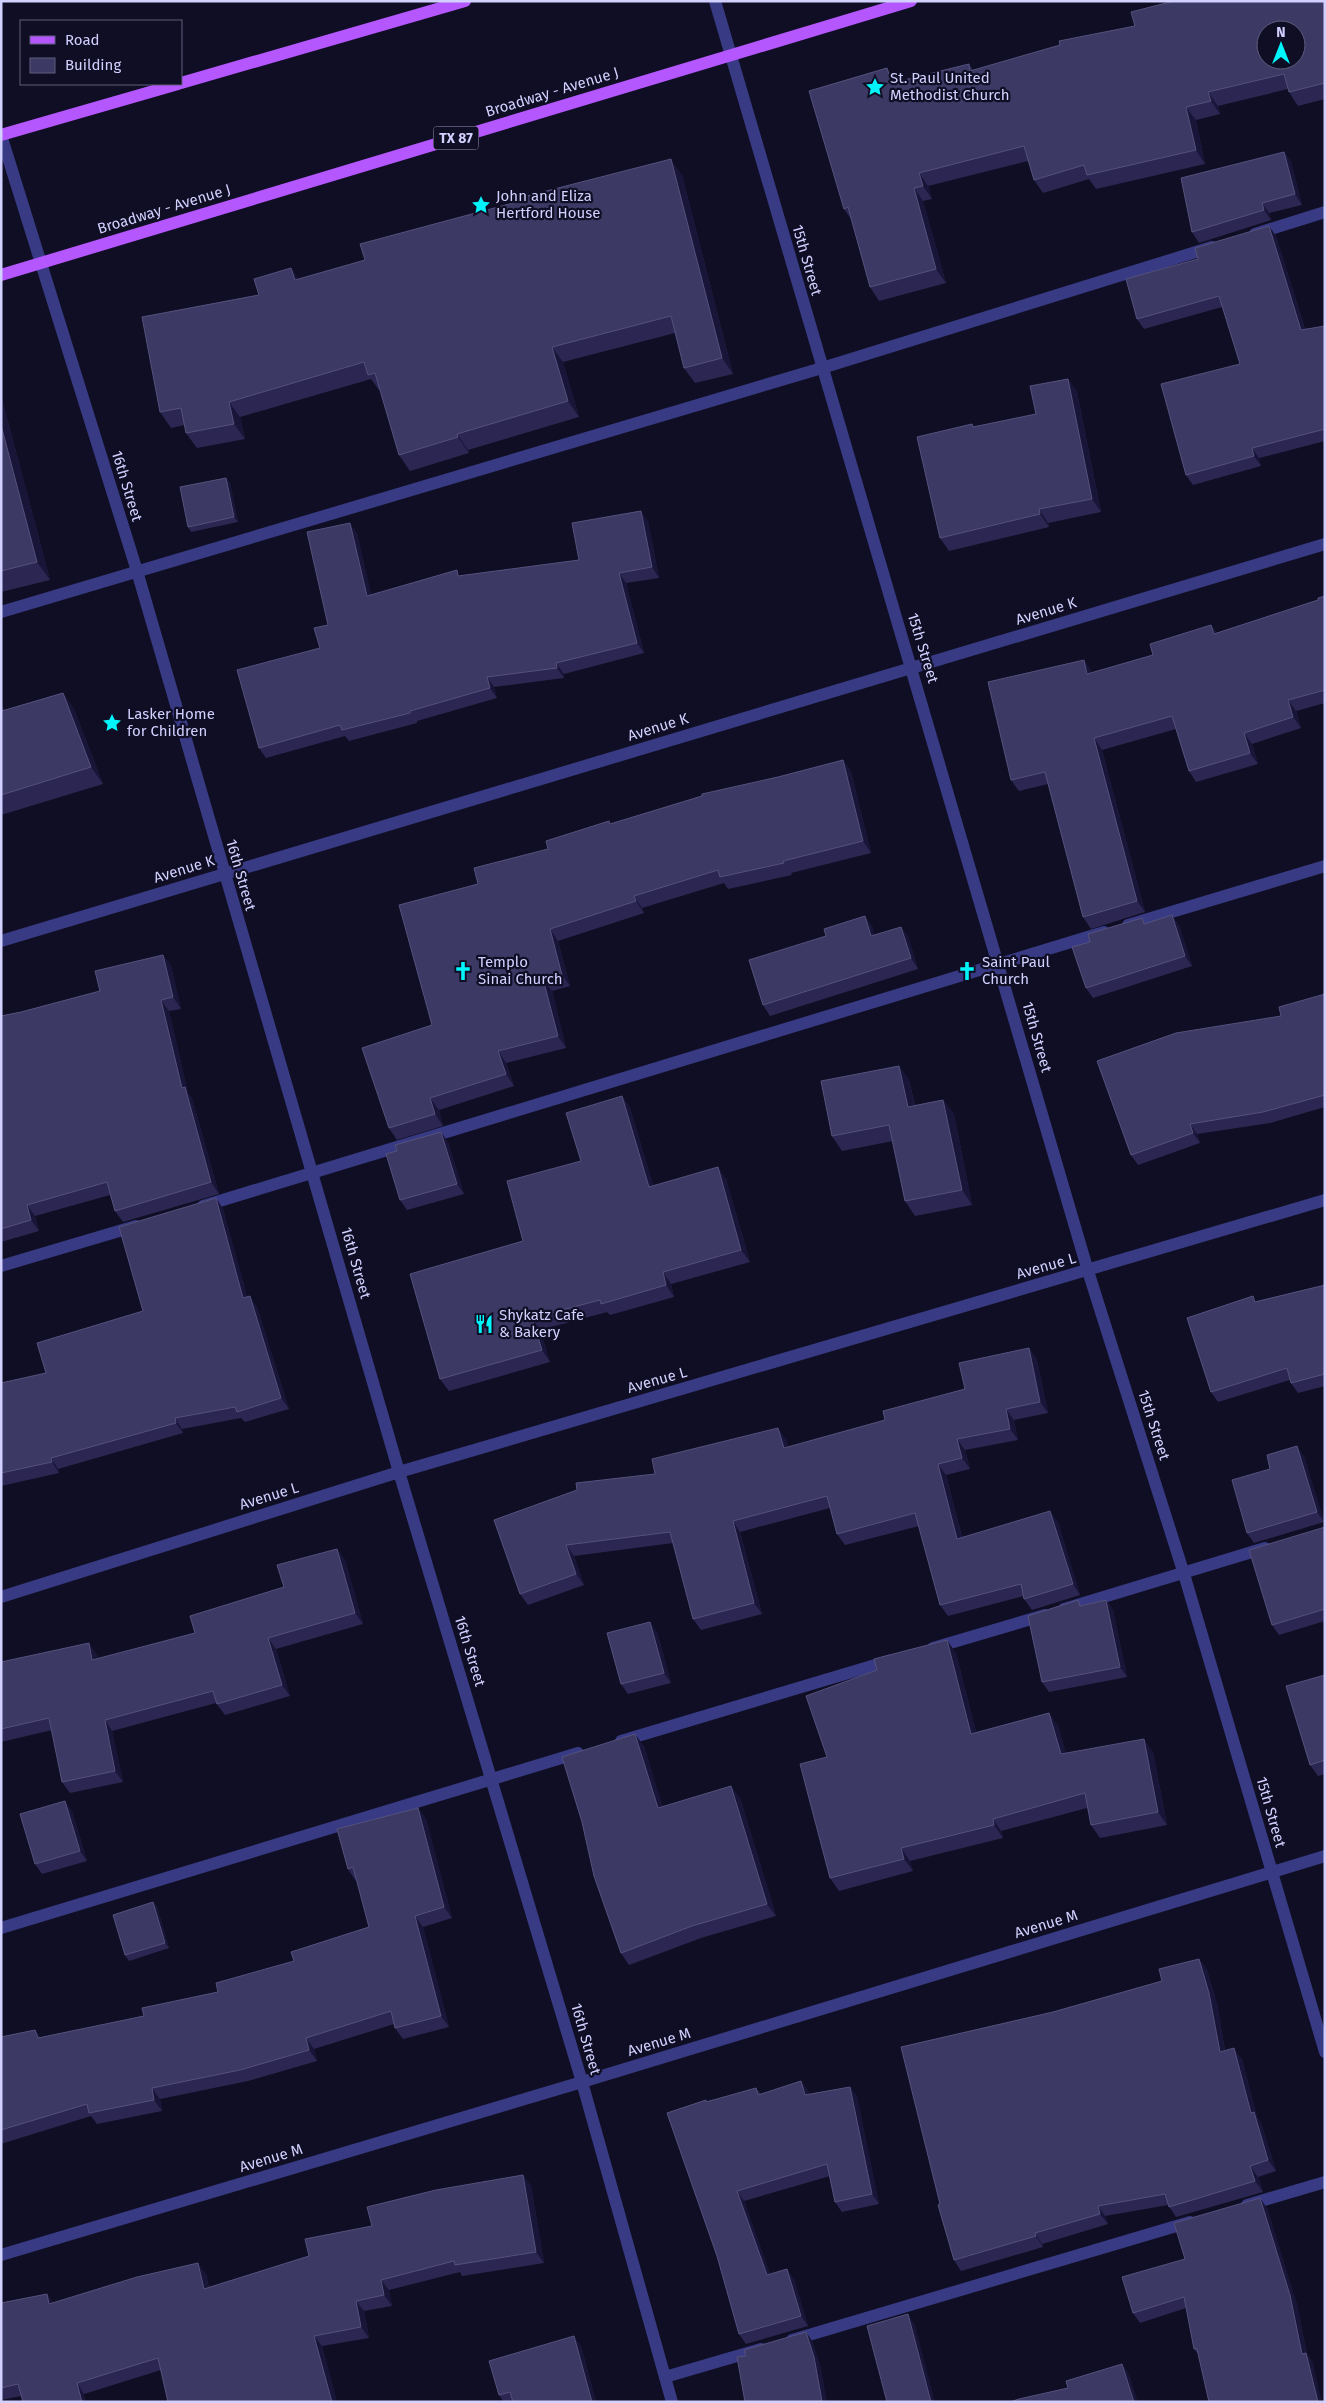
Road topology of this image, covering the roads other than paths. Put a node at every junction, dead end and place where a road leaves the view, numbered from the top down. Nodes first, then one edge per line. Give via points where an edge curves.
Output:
1 (465, 1) edge
2 (715, 1) edge
3 (911, 1) edge
4 (731, 55) junction
5 (182, 82) edge
6 (173, 85) edge
7 (1, 135) edge
8 (1325, 212) edge
9 (1239, 239) edge
10 (1220, 245) edge
11 (41, 263) junction
12 (1, 275) edge
13 (822, 368) junction
14 (1325, 544) edge
15 (137, 571) junction
16 (1, 612) edge
17 (912, 668) junction
18 (1325, 866) edge
19 (223, 874) junction
20 (1, 940) edge
21 (999, 964) junction
22 (314, 1174) junction
23 (1325, 1200) edge
24 (190, 1210) edge
25 (153, 1221) edge
26 (1, 1266) edge
27 (1088, 1271) junction
28 (399, 1472) junction
29 (1278, 1544) edge
30 (1184, 1574) junction
31 (1, 1597) edge
32 (606, 1745) edge
33 (587, 1751) edge
34 (492, 1779) junction
35 (1325, 1856) edge
36 (1272, 1872) junction
37 (1, 1928) edge
38 (1325, 2052) edge
39 (582, 2082) junction
40 (1325, 2182) edge
41 (1239, 2208) edge
42 (1200, 2219) edge
43 (1, 2255) edge
44 (665, 2377) junction
45 (672, 2402) edge

1 - 5 main road
2 - 4 street, 15th Street
3 - 4 main road, Broadway - Avenue J / TX 87
4 - 11 main road, Broadway - Avenue J / TX 87
4 - 13 street, 15th Street
6 - 7 main road
7 - 11 street, 16th Street
8 - 9 street
10 - 13 street
11 - 12 main road, Broadway - Avenue J / TX 87
11 - 15 street, 16th Street
13 - 15 street
13 - 17 street, 15th Street
14 - 17 street, Avenue K
15 - 16 street
15 - 19 street, 16th Street
17 - 19 street, Avenue K
17 - 21 street, 15th Street
18 - 21 street
19 - 20 street, Avenue K
19 - 22 street, 16th Street
21 - 22 street
21 - 27 street, 15th Street
22 - 24 street
22 - 28 street, 16th Street
23 - 27 street, Avenue L
25 - 26 street
27 - 28 street, Avenue L
27 - 30 street, 15th Street
28 - 31 street, Avenue L
28 - 34 street, 16th Street
29 - 30 street
30 - 32 street
30 - 36 street, 15th Street
33 - 34 street
34 - 37 street
34 - 39 street, 16th Street
35 - 36 street, Avenue M
36 - 38 street, 15th Street
36 - 39 street, Avenue M
39 - 43 street, Avenue M
39 - 44 street, 16th Street
40 - 41 street
42 - 44 street
44 - 45 street, 16th Street

